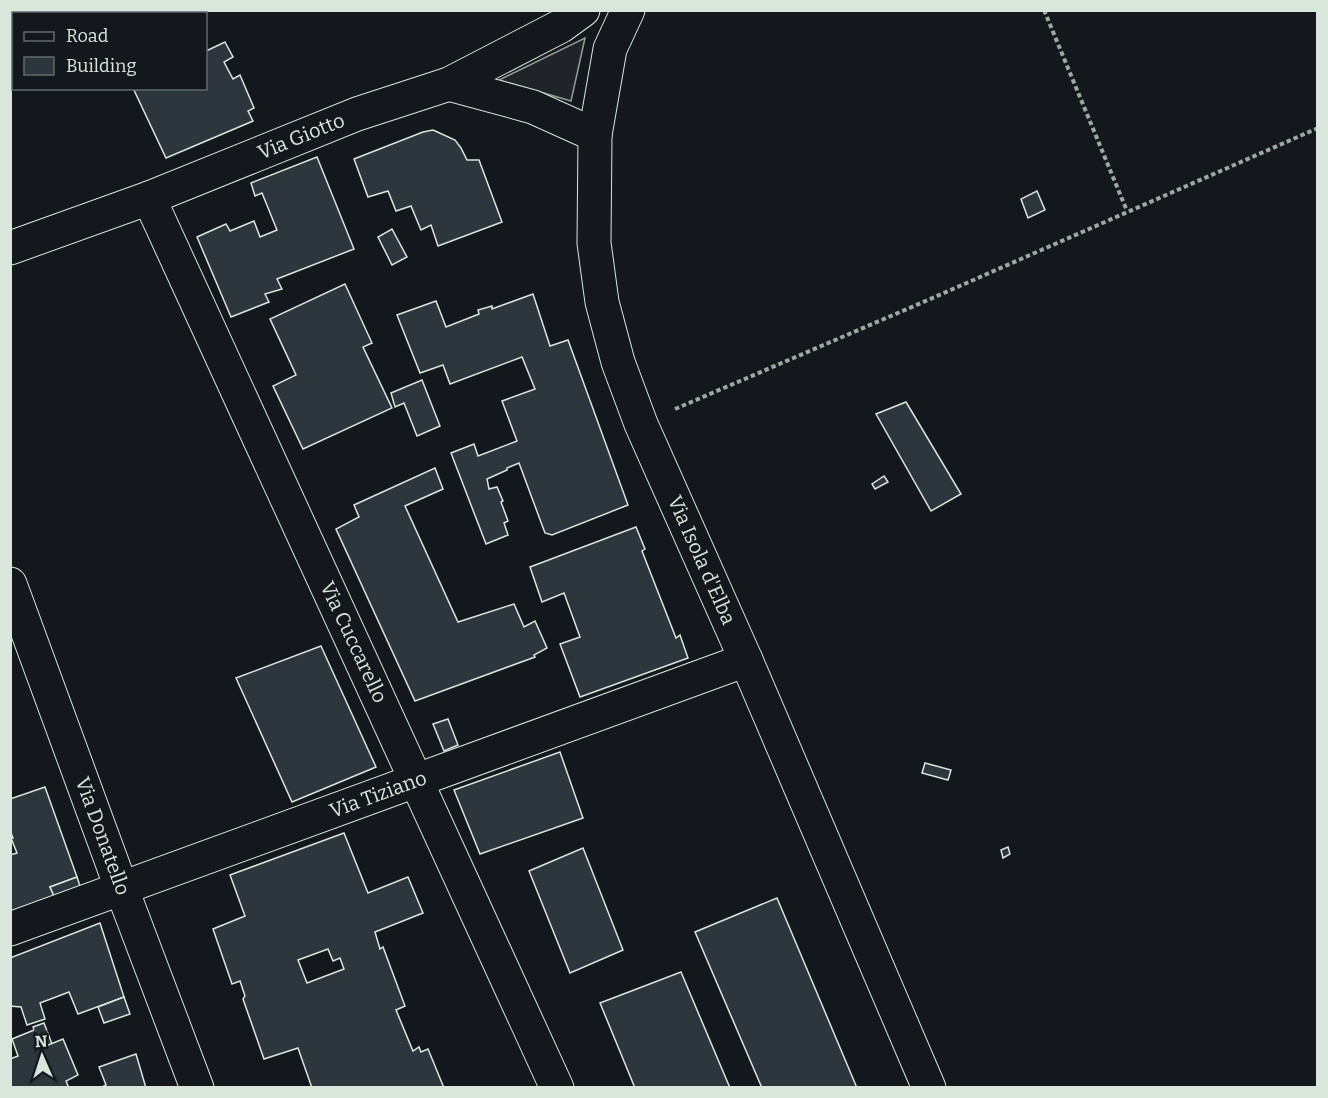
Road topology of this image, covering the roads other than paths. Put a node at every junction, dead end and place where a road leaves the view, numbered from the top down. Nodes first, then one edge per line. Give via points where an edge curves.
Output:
1 (583, 10) edge
2 (628, 10) edge
3 (449, 84) junction
4 (595, 135) junction
5 (149, 198) junction
6 (10, 248) edge
7 (10, 584) edge
8 (746, 660) junction
9 (418, 780) junction
10 (121, 888) junction
11 (10, 929) edge
12 (197, 1088) edge
13 (557, 1088) edge
14 (929, 1088) edge

1 - 3 street, Via Giotto via 561,26
2 - 4 street, Via Isola d'Elba via 610,49
3 - 4 street via 533,107
3 - 5 street, Via Giotto via 357,114
4 - 8 street, Via Isola d'Elba via 594,243 602,302 618,362 641,424
5 - 6 street, Via Giotto
5 - 9 street, Via Cuccarello
7 - 10 street, Via Donatello
8 - 9 street, Via Tiziano
8 - 14 street, Via Isola d'Elba
9 - 10 street, Via Tiziano
9 - 13 street, Via Cuccarello
10 - 11 street, Via Tiziano
10 - 12 street, Via Donatello

